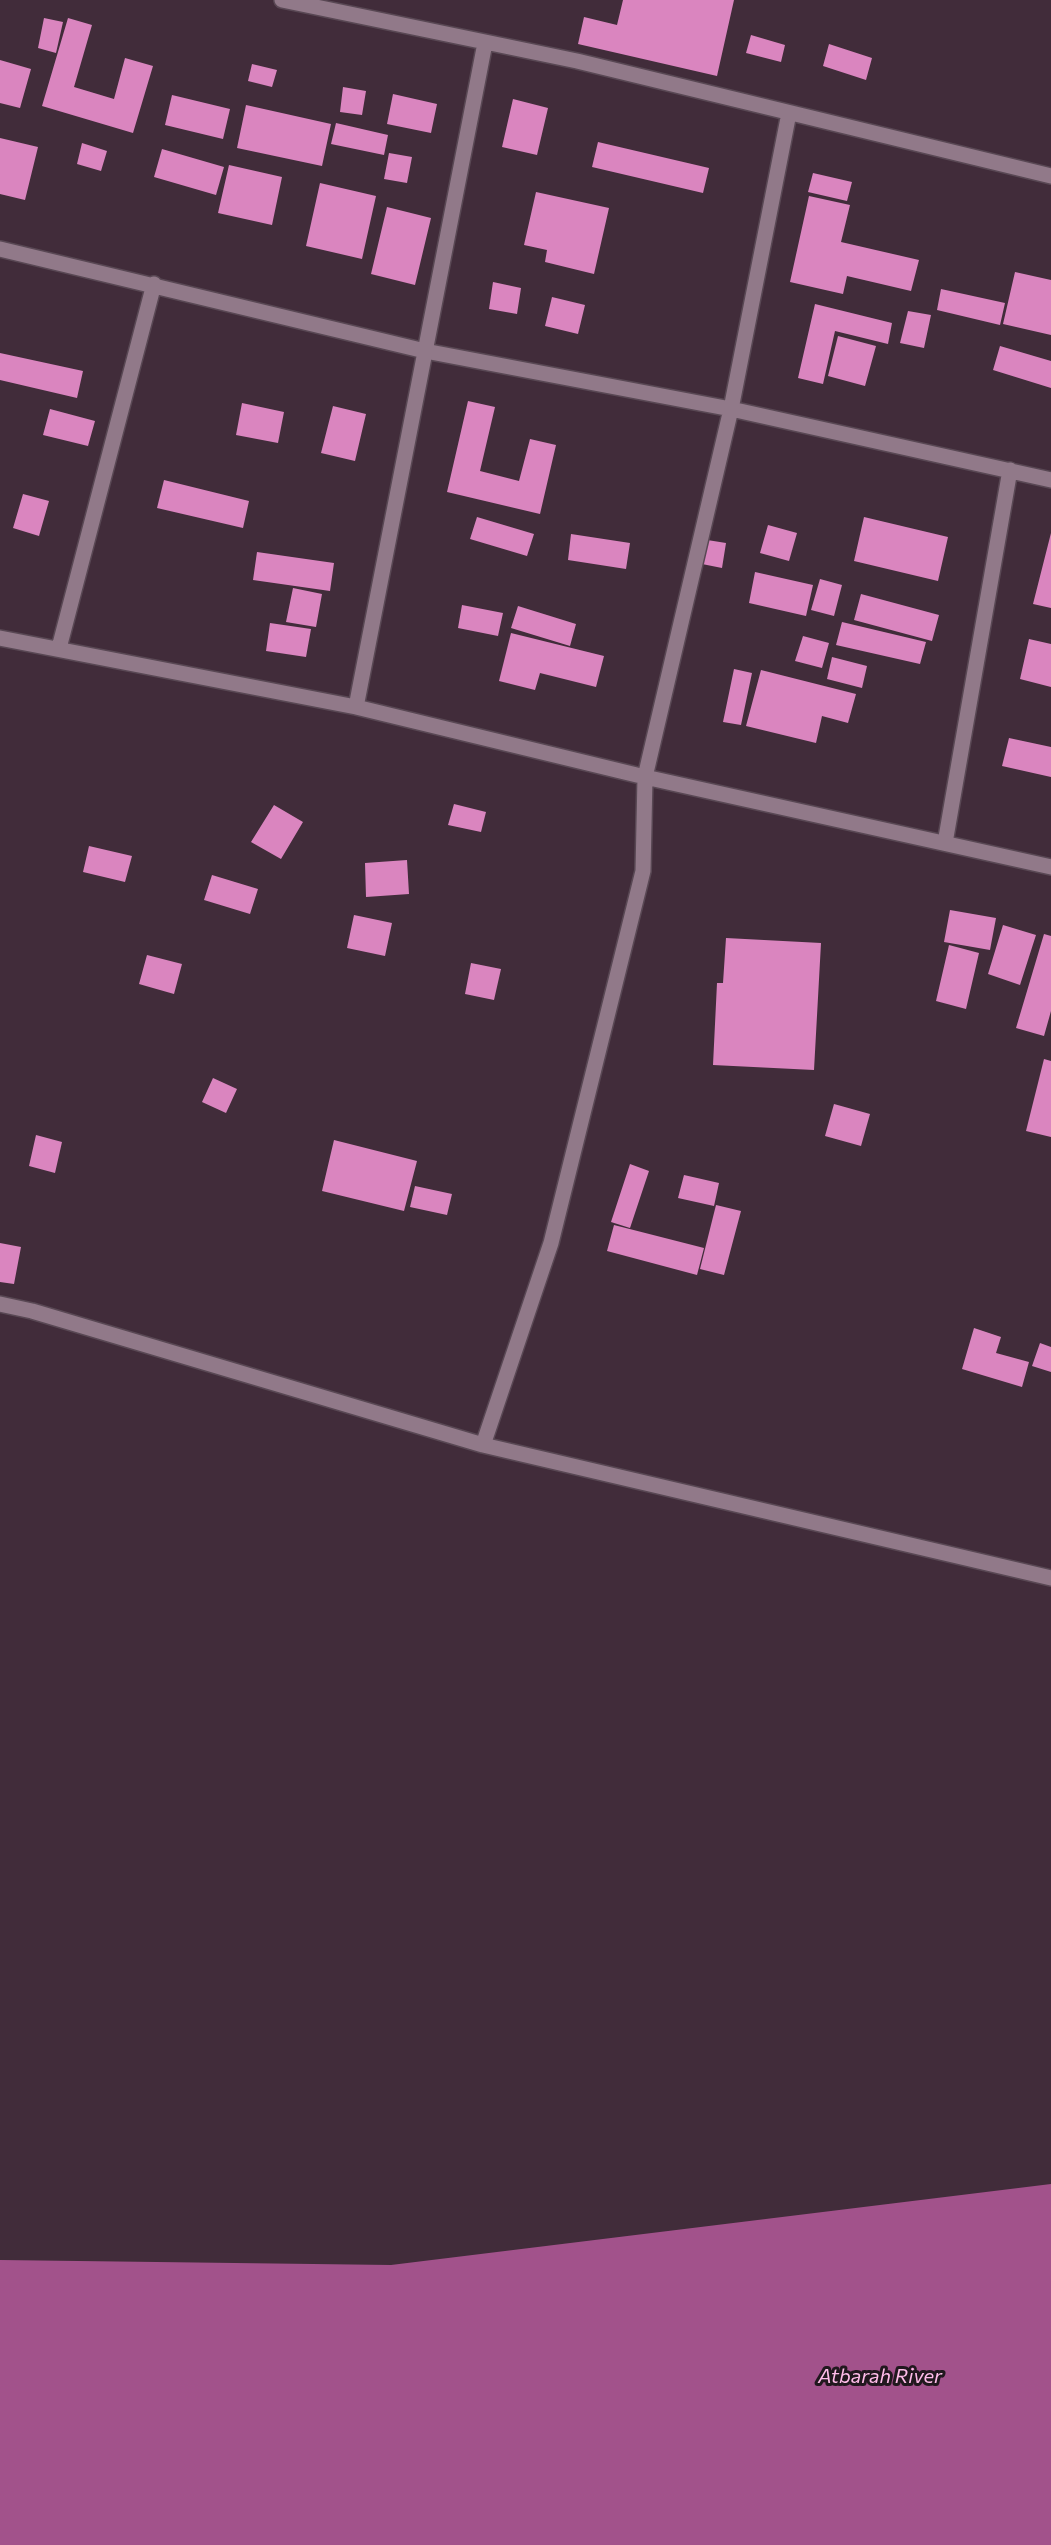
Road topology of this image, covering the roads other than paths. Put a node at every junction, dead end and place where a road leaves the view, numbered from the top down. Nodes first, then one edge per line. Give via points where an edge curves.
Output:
1 (282, 0) edge
2 (485, 43) junction
3 (789, 113) junction
4 (1051, 176) edge
5 (0, 249) edge
6 (153, 284) junction
7 (425, 351) junction
8 (731, 409) junction
9 (1010, 470) junction
10 (1051, 480) edge
11 (0, 638) edge
12 (59, 648) junction
13 (356, 707) junction
14 (645, 777) junction
15 (945, 843) junction
16 (1051, 867) edge
17 (0, 1304) edge
18 (483, 1444) junction
19 (1051, 1578) edge

1 - 2 street
2 - 3 street via 577,61
2 - 7 street
3 - 4 street
3 - 8 street
5 - 6 street
6 - 7 street
6 - 12 street
7 - 8 street
7 - 13 street
8 - 9 street
8 - 14 street
9 - 10 street
9 - 15 street
11 - 12 street
12 - 13 street
13 - 14 street
14 - 15 street
14 - 18 street via 643,871 551,1243
15 - 16 street
17 - 18 street
18 - 19 street

